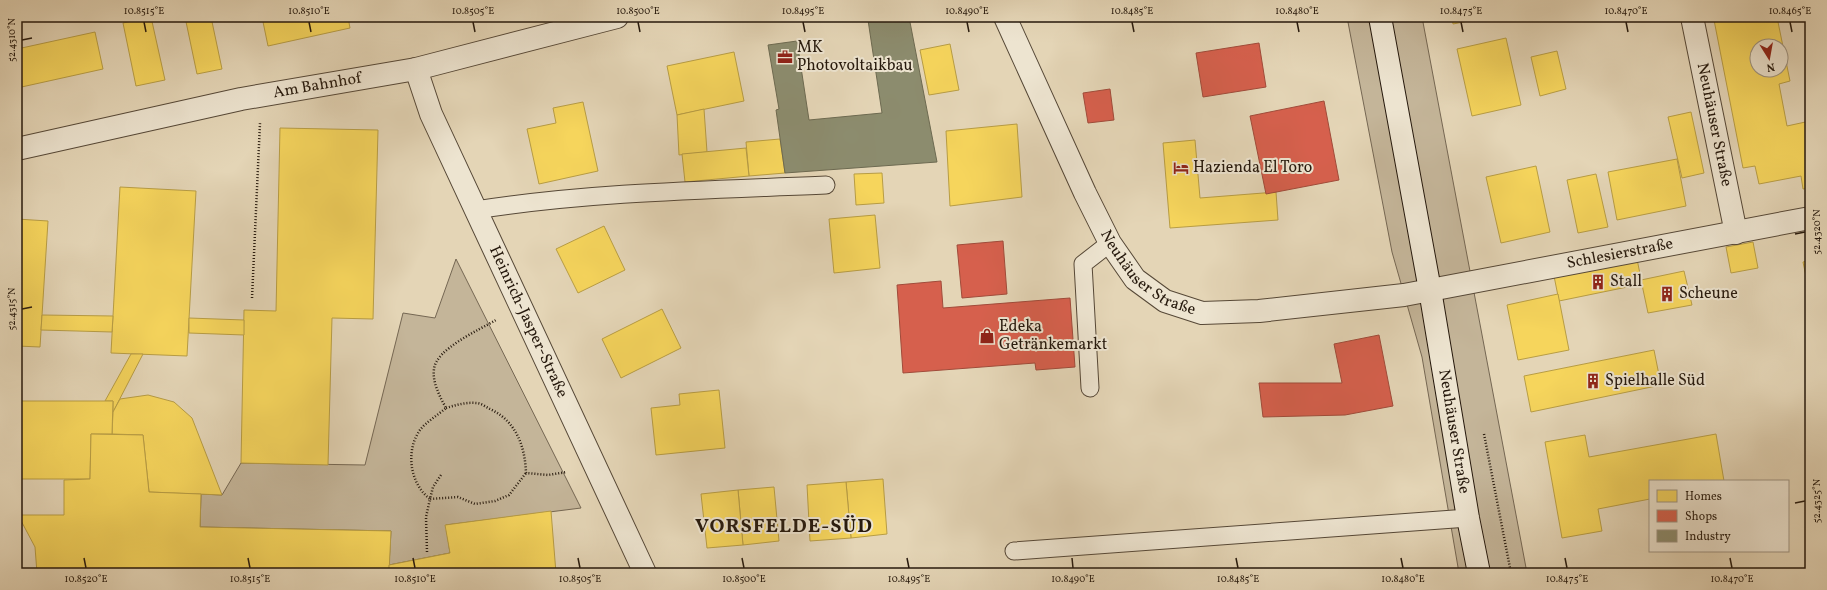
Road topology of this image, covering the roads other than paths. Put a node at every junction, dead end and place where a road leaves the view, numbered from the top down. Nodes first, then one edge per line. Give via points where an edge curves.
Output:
1 (617, 17) edge
2 (1005, 17) edge
3 (1380, 17) edge
4 (1692, 17) edge
5 (416, 69) junction
6 (17, 149) edge
7 (826, 185) dead end
8 (476, 210) junction
9 (1810, 218) edge
10 (1736, 233) junction
11 (1110, 243) junction
12 (1430, 290) junction
13 (1090, 388) dead end
14 (1468, 518) junction
15 (1014, 550) dead end
16 (645, 573) edge
17 (1479, 573) edge

1 - 5 street, Am Bahnhof
2 - 11 street, Neuhäuser Straße
3 - 12 street, Neuhäuser Straße
4 - 10 street, Neuhäuser Straße
5 - 6 street, Am Bahnhof via 241,99
5 - 8 street, Heinrich-Jasper-Straße via 432,114
7 - 8 lane via 642,192
8 - 16 street, Heinrich-Jasper-Straße
9 - 10 street, Schlesierstraße
10 - 12 street, Schlesierstraße
11 - 12 street, Neuhäuser Straße via 1135,279 1165,301 1202,312 1259,311
11 - 13 lane via 1083,264
12 - 14 street, Neuhäuser Straße
14 - 15 lane
14 - 17 street, Neuhäuser Straße

